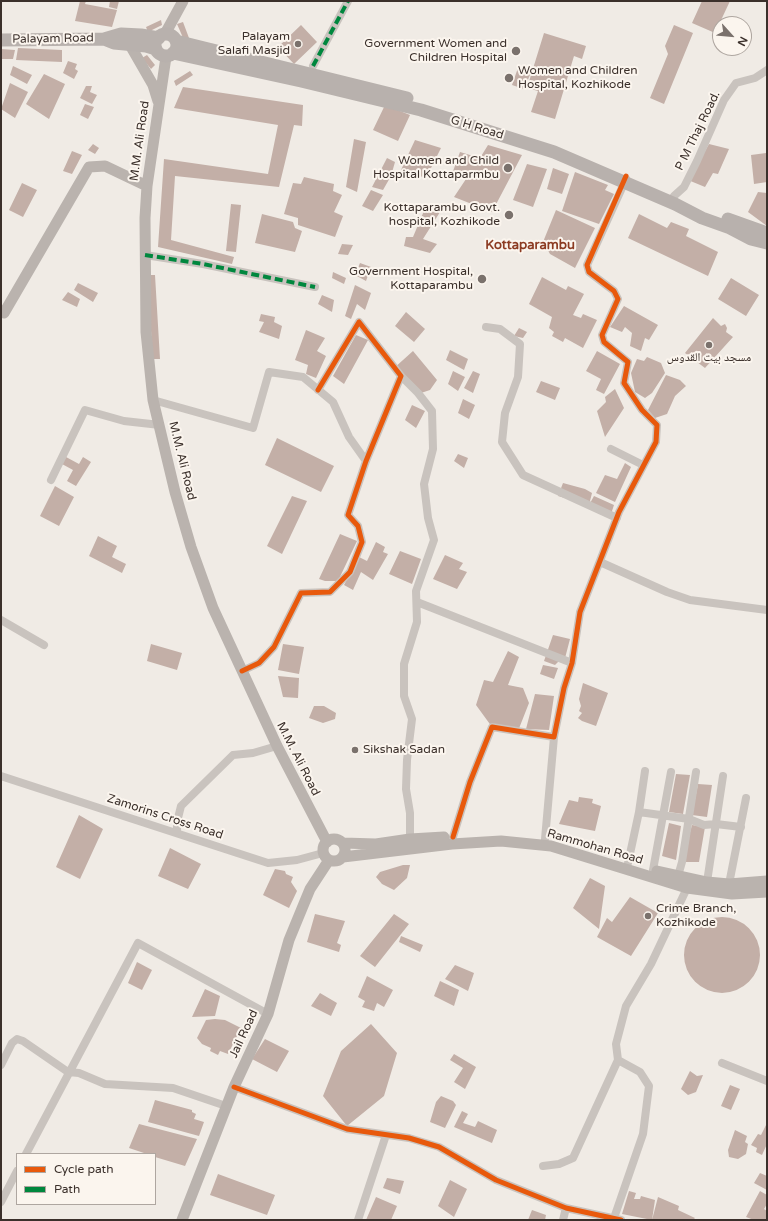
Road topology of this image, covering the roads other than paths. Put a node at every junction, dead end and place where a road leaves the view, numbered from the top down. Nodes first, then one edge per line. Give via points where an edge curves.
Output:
1 (183, 1) edge
2 (348, 1) edge
3 (104, 39) junction
4 (1, 40) edge
5 (130, 45) junction
6 (166, 45) junction
7 (313, 66) dead end
8 (767, 70) edge
9 (158, 101) junction
10 (626, 179) junction
11 (147, 186) junction
12 (674, 196) junction
13 (767, 233) edge
14 (767, 243) edge
15 (145, 255) junction
16 (315, 287) dead end
17 (2, 314) edge
18 (486, 327) dead end
19 (401, 376) junction
20 (318, 390) junction
21 (153, 400) junction
22 (160, 425) junction
23 (611, 449) dead end
24 (366, 461) junction
25 (644, 465) junction
26 (51, 480) dead end
27 (617, 518) junction
28 (600, 562) junction
29 (417, 602) junction
30 (767, 610) edge
31 (1, 620) edge
32 (44, 645) dead end
33 (572, 664) junction
34 (242, 671) junction
35 (554, 737) junction
36 (277, 746) junction
37 (645, 771) dead end
38 (671, 772) dead end
39 (696, 772) dead end
40 (1, 776) edge
41 (723, 776) dead end
42 (746, 798) dead end
43 (639, 812) junction
44 (664, 815) junction
45 (689, 818) junction
46 (716, 824) junction
47 (741, 828) junction
48 (178, 833) junction
49 (453, 837) junction
50 (410, 839) junction
51 (545, 839) junction
52 (326, 842) junction
53 (343, 843) junction
54 (326, 857) junction
55 (343, 857) junction
56 (628, 863) junction
57 (653, 870) junction
58 (678, 876) junction
59 (767, 881) edge
60 (729, 884) junction
61 (710, 885) junction
62 (687, 888) junction
63 (767, 892) edge
64 (268, 1014) junction
65 (618, 1060) junction
66 (722, 1064) dead end
67 (1, 1065) edge
68 (68, 1072) junction
69 (767, 1081) edge
70 (234, 1087) junction
71 (226, 1106) junction
72 (386, 1135) junction
73 (27, 1153) edge
74 (543, 1166) dead end
75 (16, 1173) edge
76 (1, 1202) edge
77 (566, 1208) junction
78 (618, 1219) edge
79 (182, 1220) edge
80 (358, 1220) edge
81 (563, 1220) edge

1 - 6 main road, M.M. Ali Road via 175,15
2 - 7 street
3 - 4 main road, Palayam Road
3 - 5 main road
3 - 6 main road via 121,34 142,34
5 - 6 main road
5 - 9 main road via 153,85
6 - 9 main road, M.M. Ali Road
6 - 10 main road, G H Road via 346,81 415,100 552,142
8 - 12 street, P M Thaj Road. via 755,78 736,83 724,100 698,161 684,186
9 - 11 main road, M.M. Ali Road
10 - 12 main road, G H Road
10 - 14 main road, G H Road via 702,218 751,239
10 - 25 street via 588,265 590,272 614,291 618,299 602,335 604,342 628,362 624,383 642,410 657,424 656,442
11 - 15 main road, M.M. Ali Road
11 - 17 main road via 105,166 90,167
12 - 13 main road, G H Road via 698,208
15 - 16 street
15 - 21 main road, M.M. Ali Road via 146,332
18 - 27 street via 500,329 520,344 518,377 505,412 502,442 523,475
19 - 20 street via 359,322
19 - 24 street
19 - 29 street via 432,411 433,449 424,484 428,518 434,540 416,591
20 - 21 street via 303,377 269,372 253,428
20 - 24 street via 333,402 349,437
21 - 22 main road, M.M. Ali Road
22 - 26 street via 124,421 85,410
22 - 34 main road, M.M. Ali Road via 191,547 213,608
23 - 25 street
24 - 34 street via 348,515 358,526 362,542 350,572 330,592 301,592 274,648 259,663
25 - 27 street
27 - 28 street
28 - 30 street via 690,600
28 - 33 street via 580,612
29 - 33 street
29 - 50 street via 417,622 404,664 404,696 412,719 406,789 410,813
31 - 32 street
33 - 35 street via 564,688
34 - 36 main road, M.M. Ali Road
35 - 49 street via 492,727 470,782
35 - 51 street
36 - 48 street via 233,756 181,806 177,822
36 - 52 main road, M.M. Ali Road
37 - 43 street
38 - 44 street
39 - 45 street
40 - 48 street, Zamorins Cross Road
41 - 46 street
42 - 47 street
43 - 44 street
43 - 56 street
44 - 45 street
44 - 57 street
45 - 46 street via 704,824
45 - 58 street
46 - 47 street
46 - 61 street
47 - 60 street
48 - 54 street, Zamorins Cross Road via 268,863
49 - 50 main road, Rammohan Road
49 - 51 main road, Rammohan Road via 502,835
50 - 53 main road, Rammohan Road via 376,844
51 - 56 main road, Rammohan Road
52 - 53 main road via 333,839
52 - 54 main road via 323,846
53 - 55 main road via 346,850
54 - 55 main road via 334,862
54 - 64 main road, Jail Road via 289,940
55 - 62 main road, Rammohan Road via 452,844 508,842 551,846
56 - 57 main road, Rammohan Road
57 - 58 main road, Rammohan Road
58 - 61 main road, Rammohan Road
59 - 60 main road, Rammohan Road
60 - 61 main road, Rammohan Road
61 - 62 main road, Rammohan Road
61 - 63 main road, Rammohan Road via 732,894
62 - 65 street via 651,964 626,1006 616,1044
64 - 68 street via 138,943
64 - 70 main road, Jail Road
65 - 74 street via 573,1158 560,1164
65 - 78 street via 640,1072 649,1086 644,1134
66 - 69 street
67 - 68 street via 17,1039
68 - 71 street via 79,1073 114,1086 173,1088
68 - 73 street
70 - 71 main road, Jail Road
70 - 72 street via 347,1129
71 - 79 main road, Jail Road
72 - 77 street via 409,1138 439,1147 496,1180
72 - 80 street
75 - 76 street
77 - 78 street
77 - 81 street

